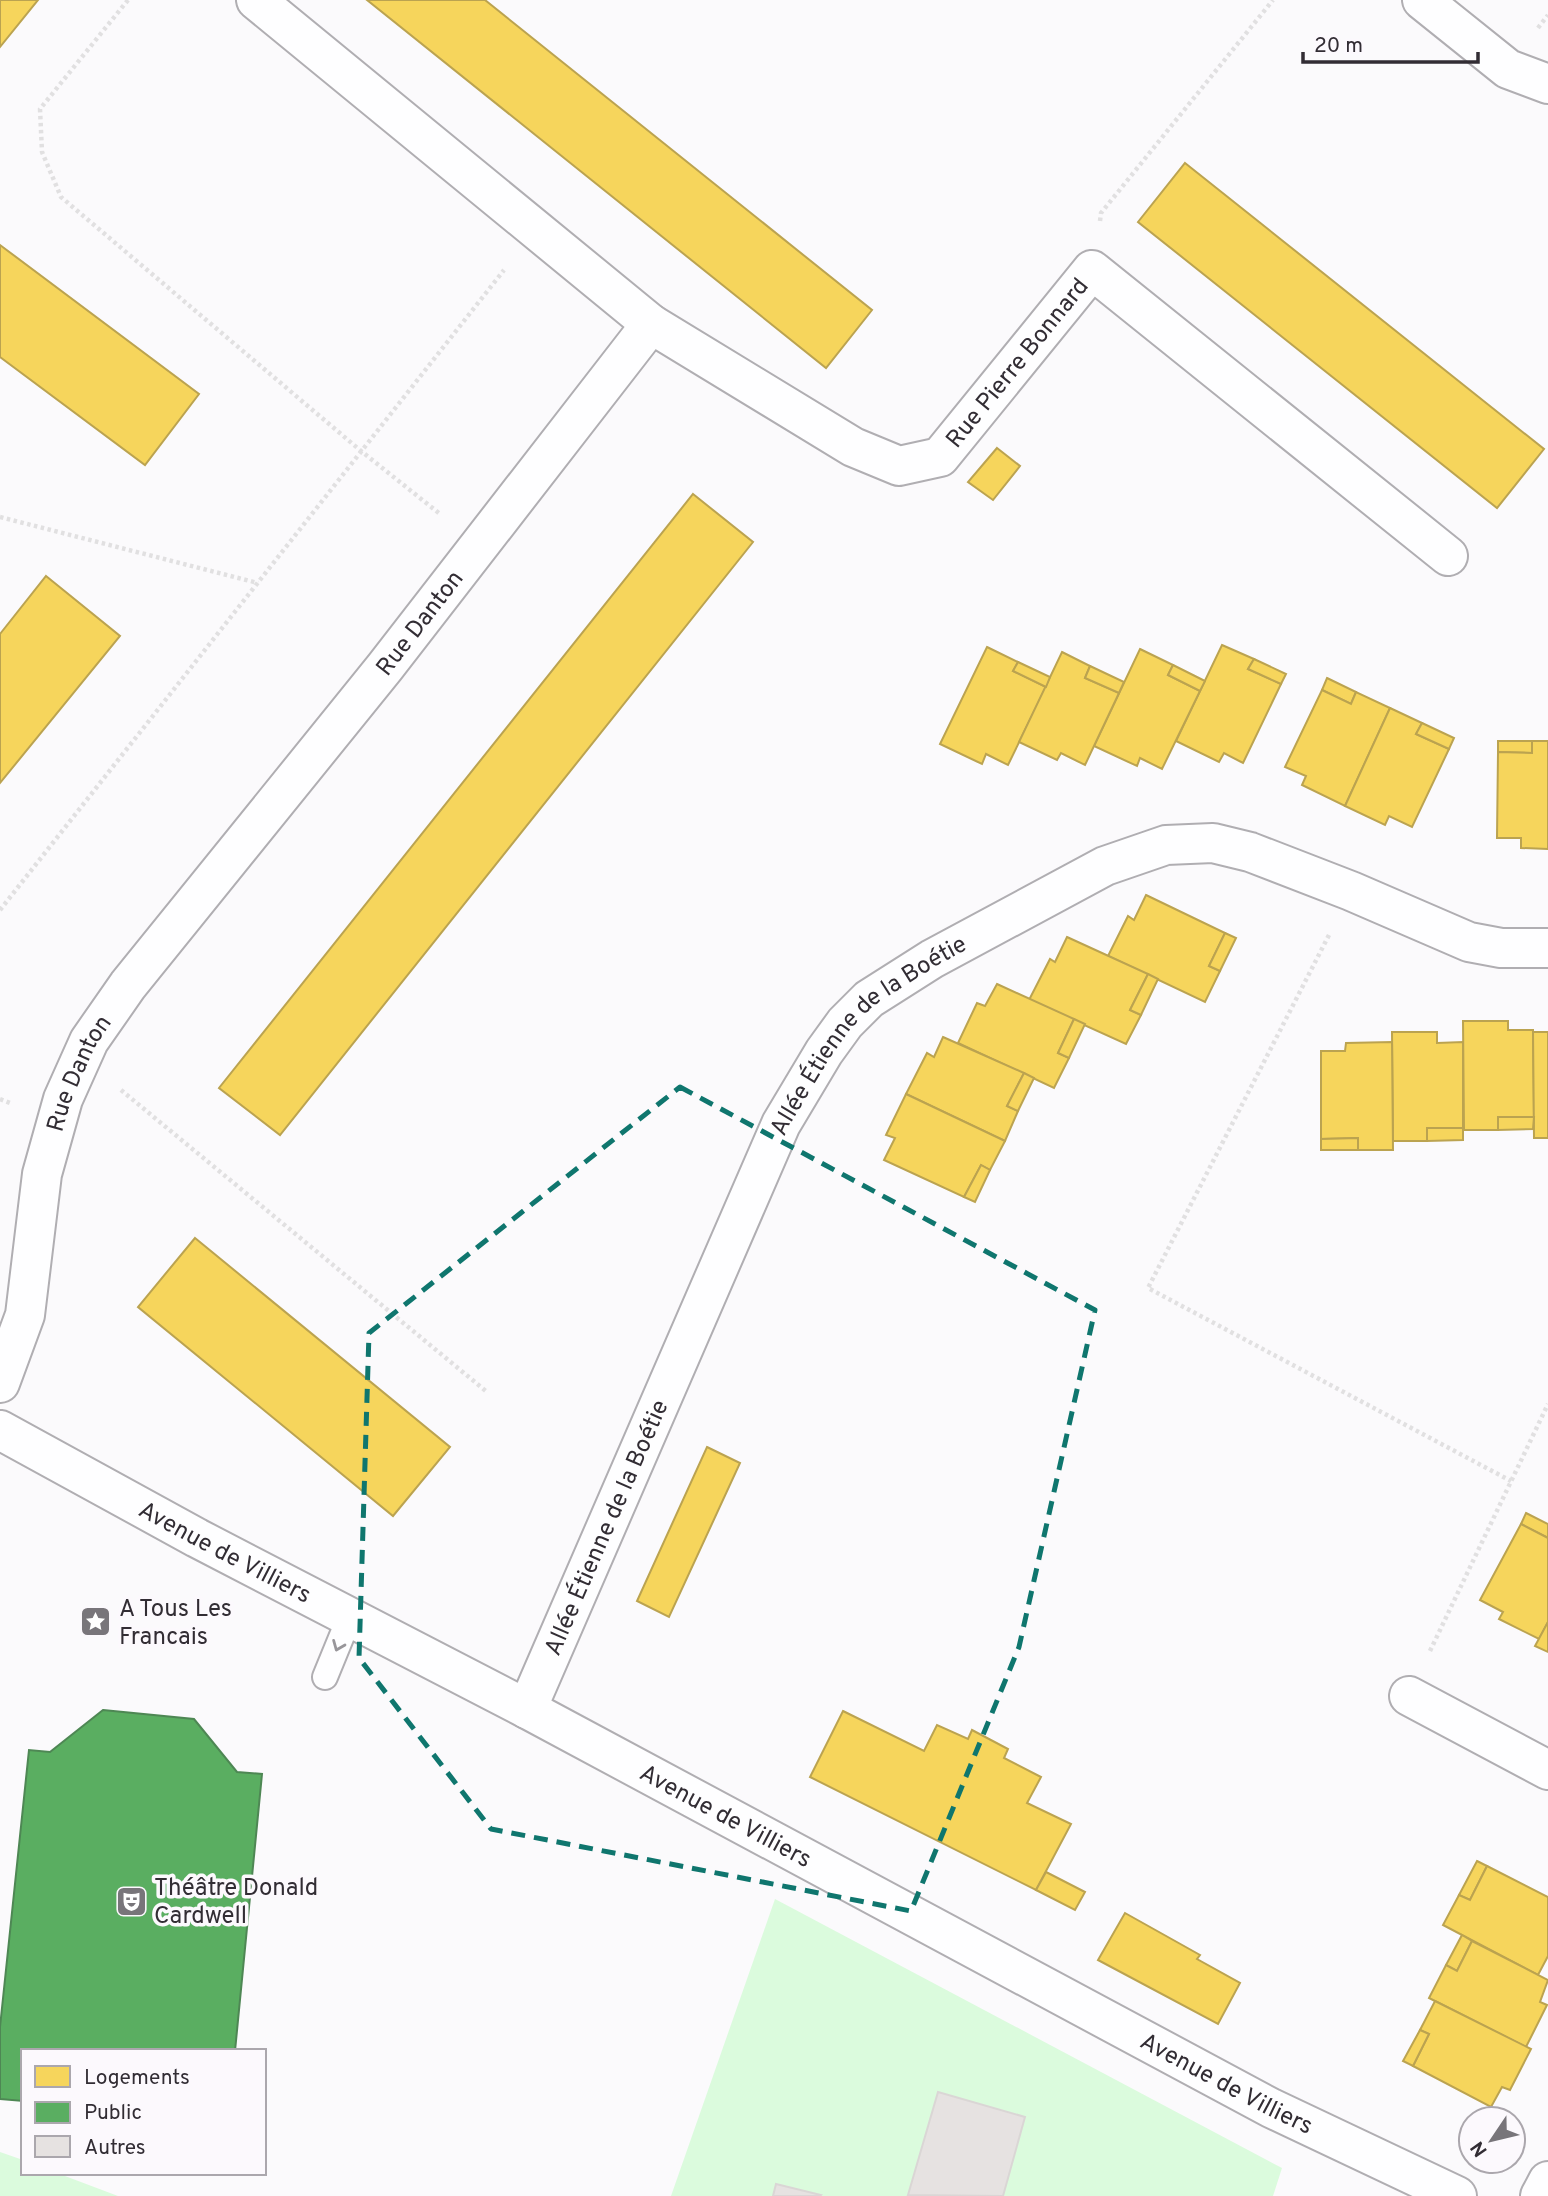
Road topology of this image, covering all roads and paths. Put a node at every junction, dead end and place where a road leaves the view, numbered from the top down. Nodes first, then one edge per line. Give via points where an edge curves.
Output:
1 (128, 0) edge
2 (256, 0) edge
3 (1272, 0) edge
4 (1422, 0) edge
5 (1548, 84) edge
6 (536, 229) junction
7 (1092, 270) junction
8 (651, 324) junction
9 (361, 451) junction
10 (0, 517) edge
11 (479, 545) junction
12 (1448, 556) dead end
13 (258, 583) junction
14 (1351, 891) junction
15 (0, 909) edge
16 (1548, 948) edge
17 (82, 1058) junction
18 (0, 1383) edge
19 (487, 1392) dead end
20 (1548, 1404) edge
21 (0, 1430) edge
22 (1511, 1481) junction
23 (350, 1616) junction
24 (325, 1676) dead end
25 (1409, 1696) joint
26 (527, 1709) junction
27 (1548, 1769) edge
28 (1548, 2181) edge
29 (1457, 2196) edge
30 (1540, 2196) edge

1 - 9 path via 40,109 41,152 61,197
2 - 6 street
3 - 7 path via 1101,213
4 - 5 street via 1508,69
6 - 8 street
6 - 9 path
7 - 8 street, Rue Pierre Bonnard via 940,457 899,466 853,447
7 - 12 street, Rue Pierre Bonnard
8 - 11 street, Rue Danton
9 - 11 path
9 - 13 path
10 - 13 path
11 - 17 street, Rue Danton via 128,985
13 - 15 path
14 - 16 street, Allée Étienne de la Boétie via 1469,942 1501,948
14 - 22 path via 1148,1288
14 - 26 street, Allée Étienne de la Boétie via 1226,846 1166,845 1105,866 932,959 861,1007 824,1052 781,1124
17 - 18 street, Rue Danton via 63,1099 42,1174 25,1315
17 - 19 path
20 - 22 path
21 - 23 street, Avenue de Villiers
22 - 25 path
23 -> 24 lane
23 - 26 street, Avenue de Villiers
25 - 27 street
26 - 29 street, Avenue de Villiers via 1270,2108
28 - 30 street

